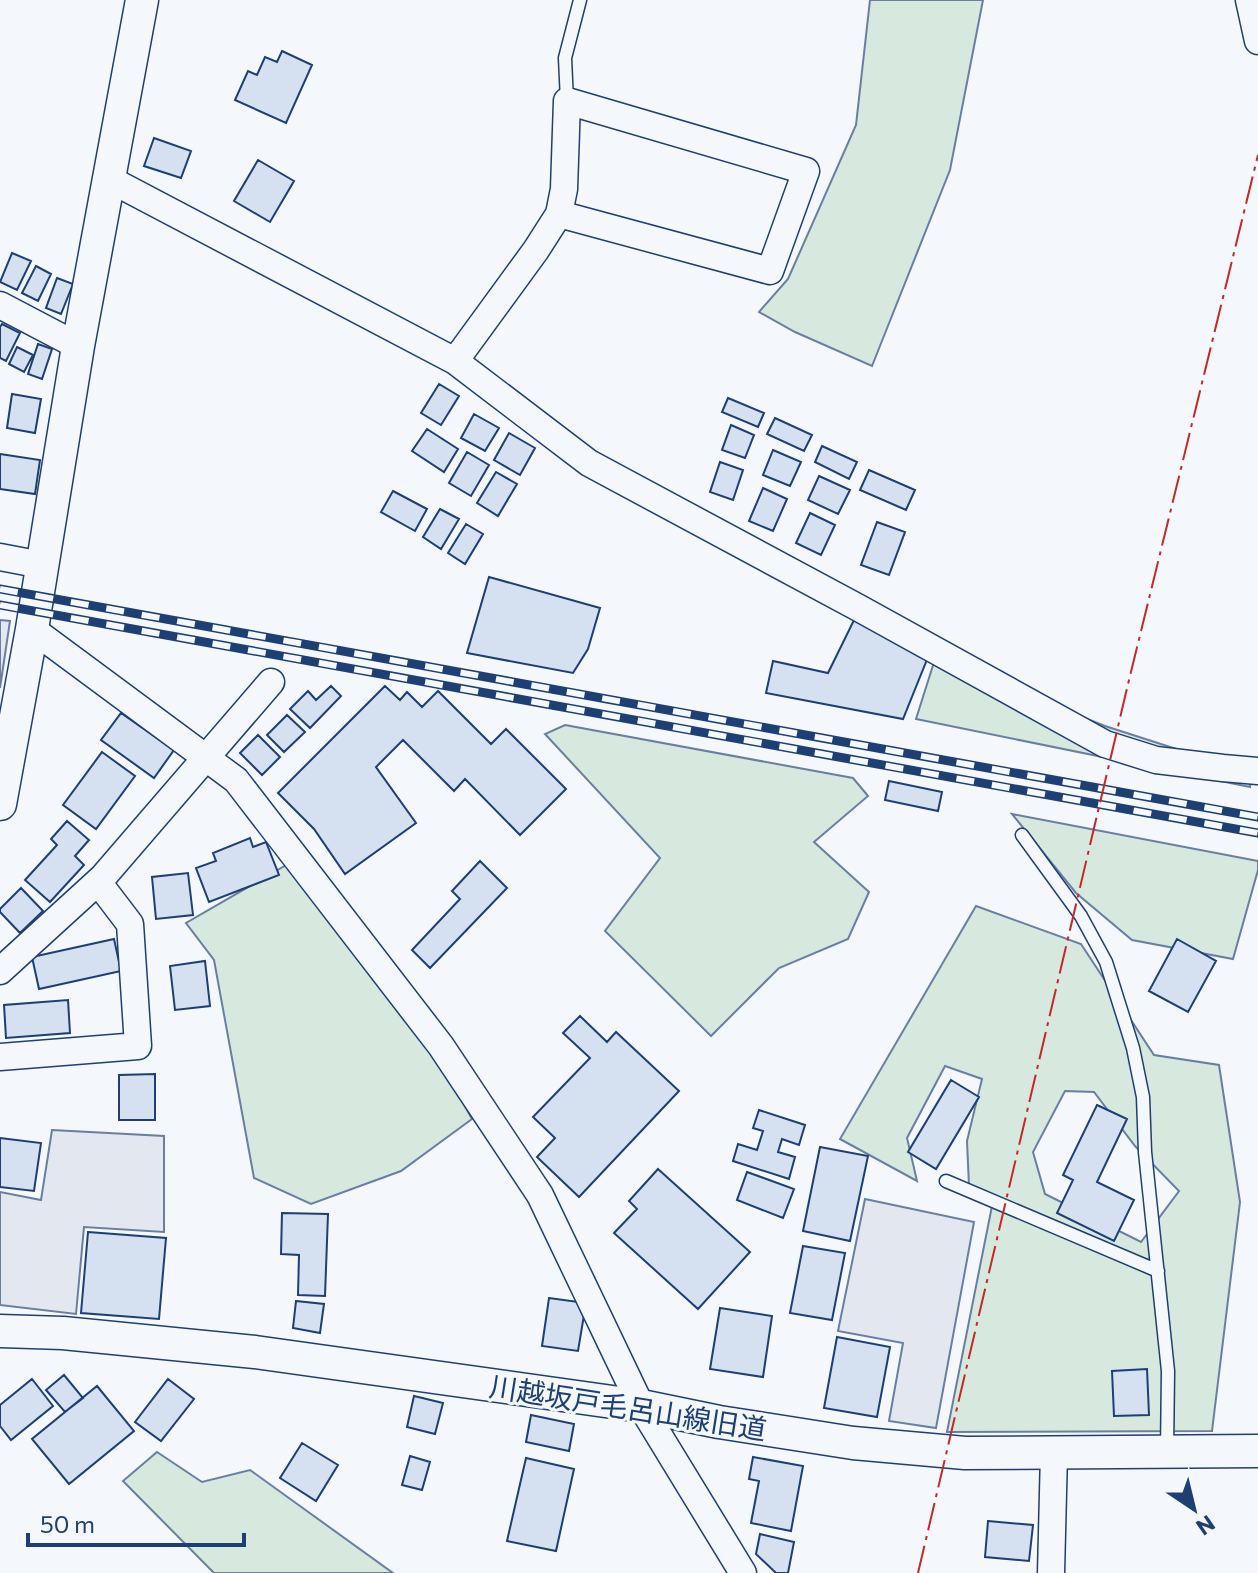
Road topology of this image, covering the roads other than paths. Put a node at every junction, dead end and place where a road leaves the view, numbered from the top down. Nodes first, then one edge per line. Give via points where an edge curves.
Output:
1 (142, 0) edge
2 (580, 0) edge
3 (1249, 0) edge
4 (1258, 41) edge
5 (567, 101) junction
6 (109, 179) junction
7 (559, 214) junction
8 (0, 305) edge
9 (78, 346) junction
10 (455, 361) junction
11 (0, 557) edge
12 (42, 565) junction
13 (32, 629) junction
14 (271, 682) dead end
15 (206, 756) junction
16 (1258, 771) edge
17 (0, 804) edge
18 (1022, 835) dead end
19 (98, 882) junction
20 (0, 971) edge
21 (0, 1057) edge
22 (946, 1181) dead end
23 (1158, 1271) junction
24 (0, 1331) edge
25 (641, 1406) junction
26 (1258, 1451) edge
27 (1167, 1452) junction
28 (1054, 1453) junction
29 (743, 1573) edge
30 (1051, 1573) edge

1 - 6 street
2 - 5 lane via 565,58
3 - 4 street
5 - 7 street
5 - 7 street via 806,171 770,271
6 - 9 street
6 - 10 street
7 - 10 street
8 - 9 street
9 - 12 street
10 - 16 street via 589,463 1105,744 1156,760
11 - 12 street
12 - 13 street
13 - 15 street
13 - 17 street
14 - 15 street
15 - 19 street
15 - 25 street via 236,780 450,1058 540,1195
18 - 23 lane via 1081,916 1106,962 1133,1048 1143,1097
19 - 20 street
19 - 21 street via 130,924 138,1046
22 - 23 lane
23 - 27 lane via 1168,1371
24 - 25 street, 川越坂戸毛呂山線旧道 via 255,1352
25 - 28 street, 川越坂戸毛呂山線旧道 via 853,1443 965,1453
25 - 29 street
26 - 27 street, 川越坂戸毛呂山線旧道
27 - 28 street, 川越坂戸毛呂山線旧道
28 - 30 street

